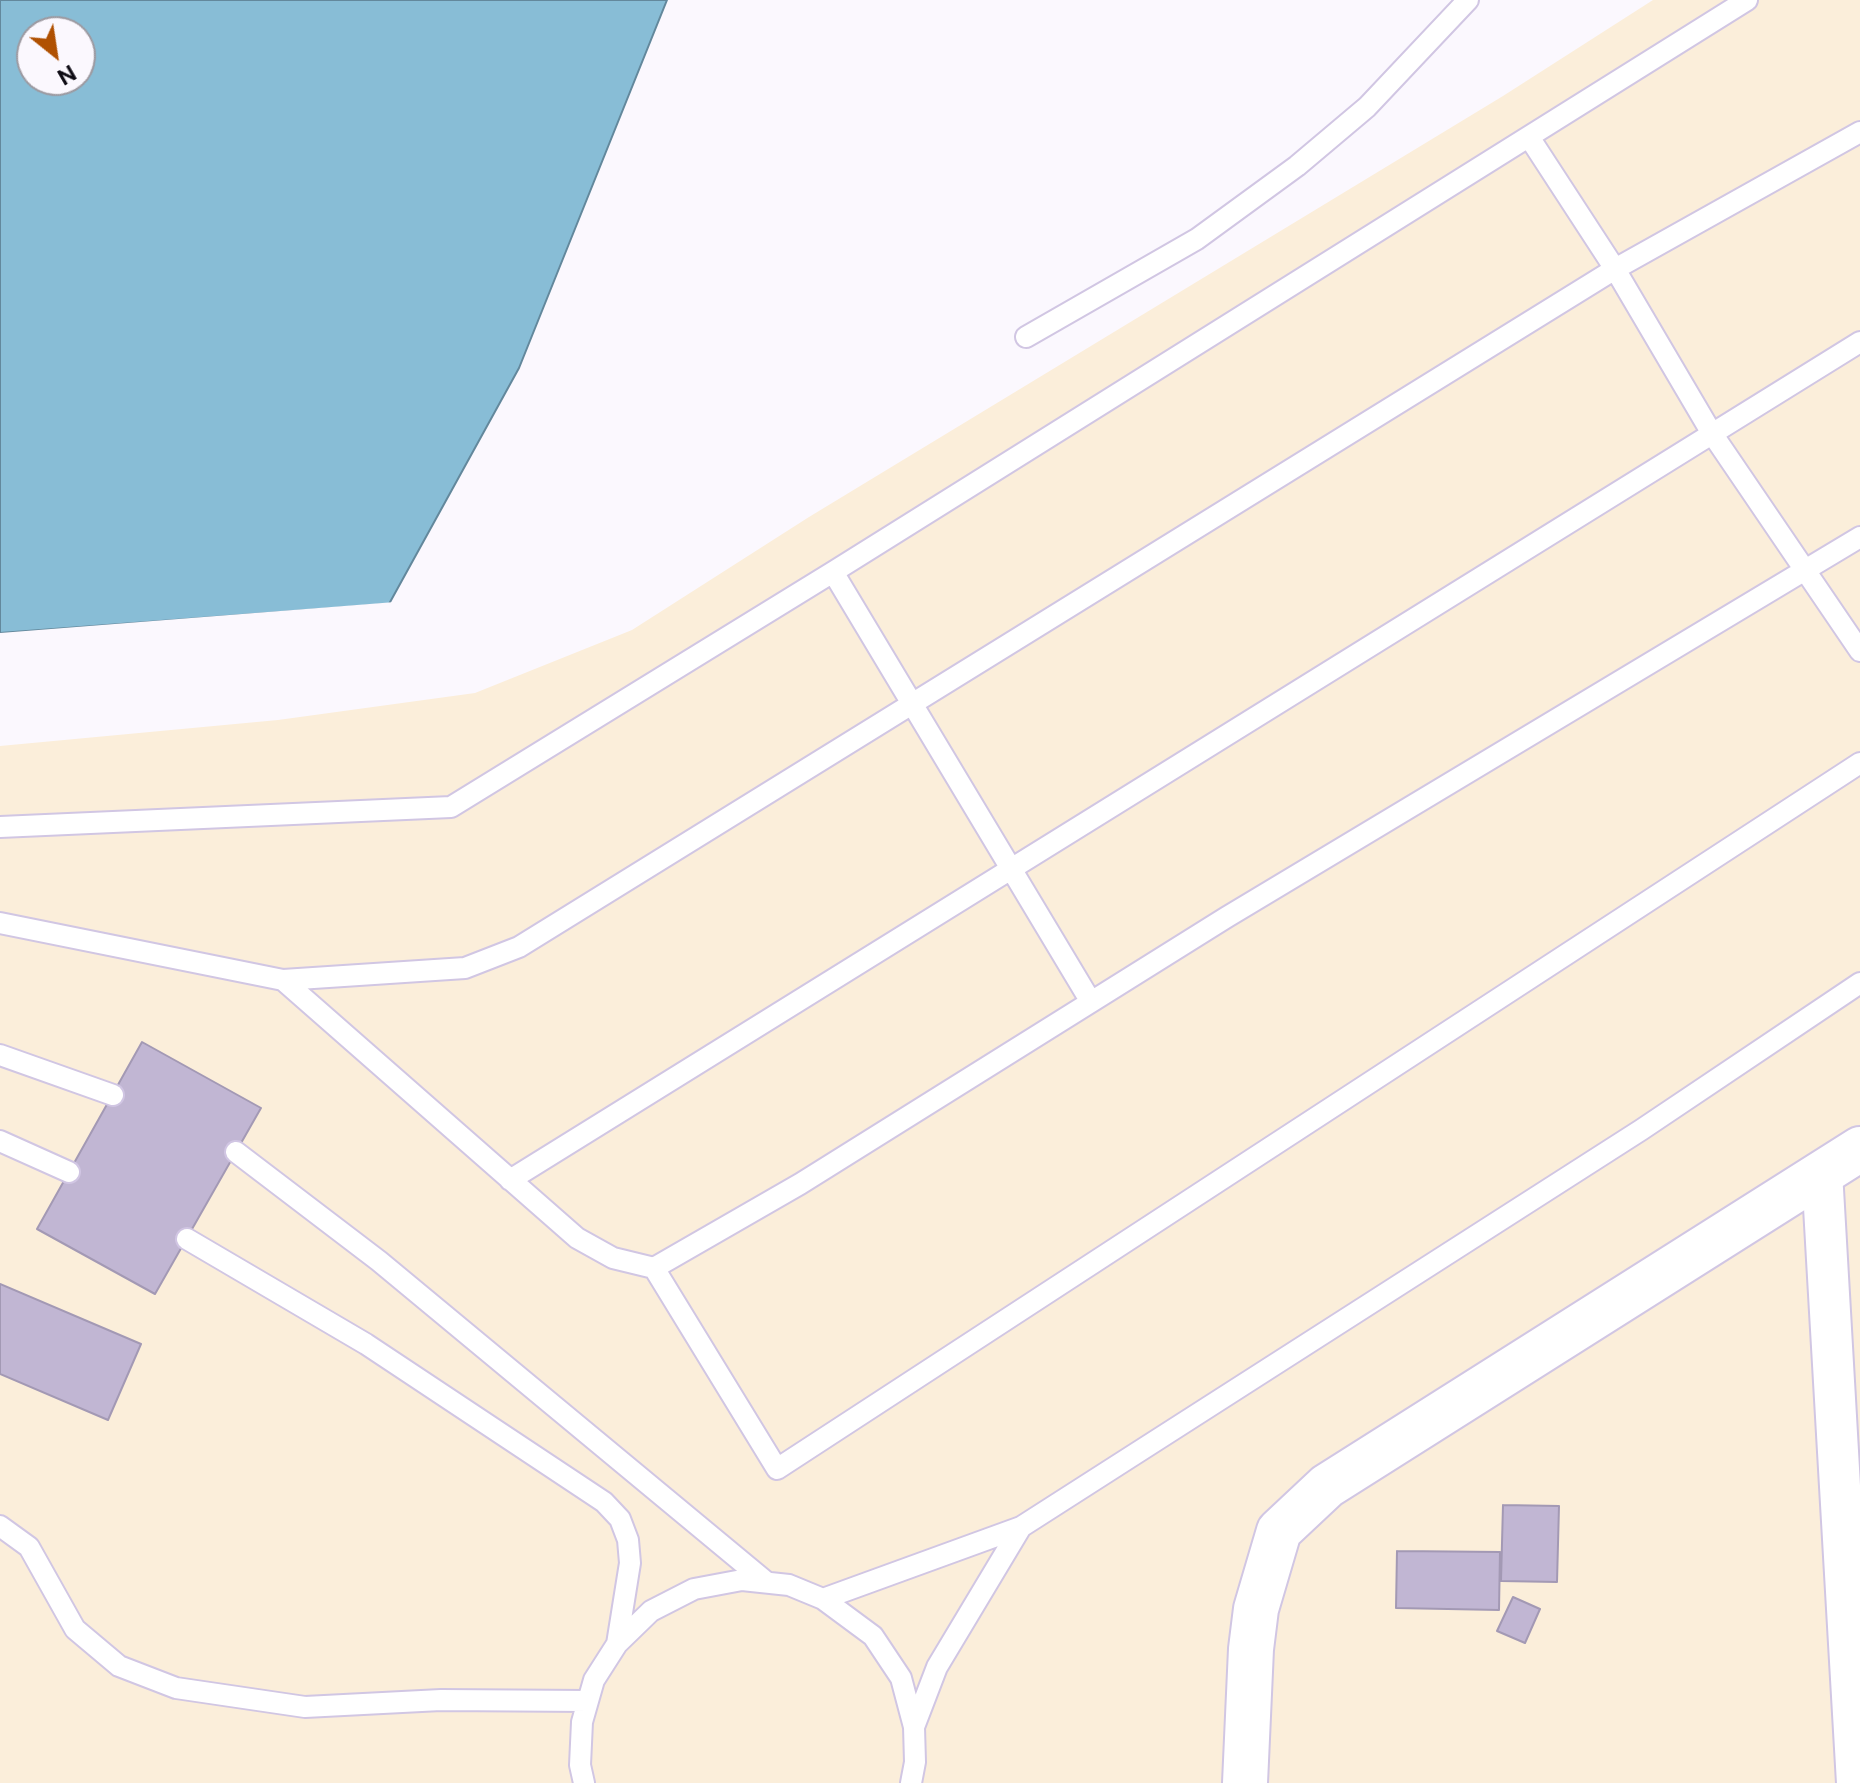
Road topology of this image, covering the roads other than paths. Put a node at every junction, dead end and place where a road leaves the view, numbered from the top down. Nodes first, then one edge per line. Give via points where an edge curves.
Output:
1 (1468, 0) edge
2 (1747, 0) edge
3 (1860, 132) edge
4 (1529, 137) junction
5 (1615, 269) junction
6 (1026, 337) dead end
7 (1860, 342) edge
8 (1711, 432) junction
9 (1860, 537) edge
10 (833, 572) junction
11 (1804, 572) junction
12 (1860, 651) edge
13 (912, 706) junction
14 (1860, 763) edge
15 (0, 827) edge
16 (1011, 869) junction
17 (0, 923) edge
18 (283, 980) junction
19 (1860, 983) edge
20 (1091, 1002) junction
21 (0, 1055) edge
22 (113, 1095) dead end
23 (0, 1141) edge
24 (1860, 1149) edge
25 (236, 1152) dead end
26 (69, 1172) dead end
27 (1822, 1172) junction
28 (510, 1180) junction
29 (187, 1239) dead end
30 (654, 1268) junction
31 (1849, 1444) edge
32 (0, 1526) edge
33 (1021, 1527) junction
34 (765, 1581) junction
35 (823, 1599) junction
36 (617, 1644) junction
37 (588, 1701) junction
38 (914, 1727) junction
39 (580, 1777) edge
40 (911, 1783) edge
41 (1245, 1783) edge
42 (1857, 1783) edge

1 - 6 lane via 1367,107 1297,166 1197,239
2 - 4 lane
3 - 5 lane
4 - 5 lane
4 - 10 lane
5 - 8 lane
5 - 13 lane
7 - 8 lane
8 - 11 lane
8 - 16 lane
9 - 11 lane
10 - 13 lane
10 - 15 lane via 451,807
11 - 12 lane
11 - 20 lane
13 - 16 lane
13 - 18 lane via 519,947 465,968
14 - 30 lane via 777,1469
16 - 20 lane
16 - 28 lane
17 - 18 lane
18 - 28 lane
19 - 33 lane via 1641,1130
20 - 30 lane via 800,1184
21 - 22 lane
23 - 26 lane
24 - 27 main road
25 - 34 lane via 379,1261
27 - 31 street
27 - 41 main road via 1327,1486 1279,1531 1256,1609
28 - 30 lane via 577,1238 613,1258
29 - 36 lane via 366,1344 604,1502 620,1519 628,1540 630,1563
31 - 42 street
32 - 37 lane via 29,1547 75,1629 119,1666 176,1688 305,1707 441,1700
33 - 35 lane
33 - 38 lane via 937,1667
34 - 35 lane
34 - 36 lane via 694,1589 651,1611
35 - 38 lane via 873,1636 901,1678
36 - 37 lane via 594,1680
37 - 39 lane
38 - 40 lane

